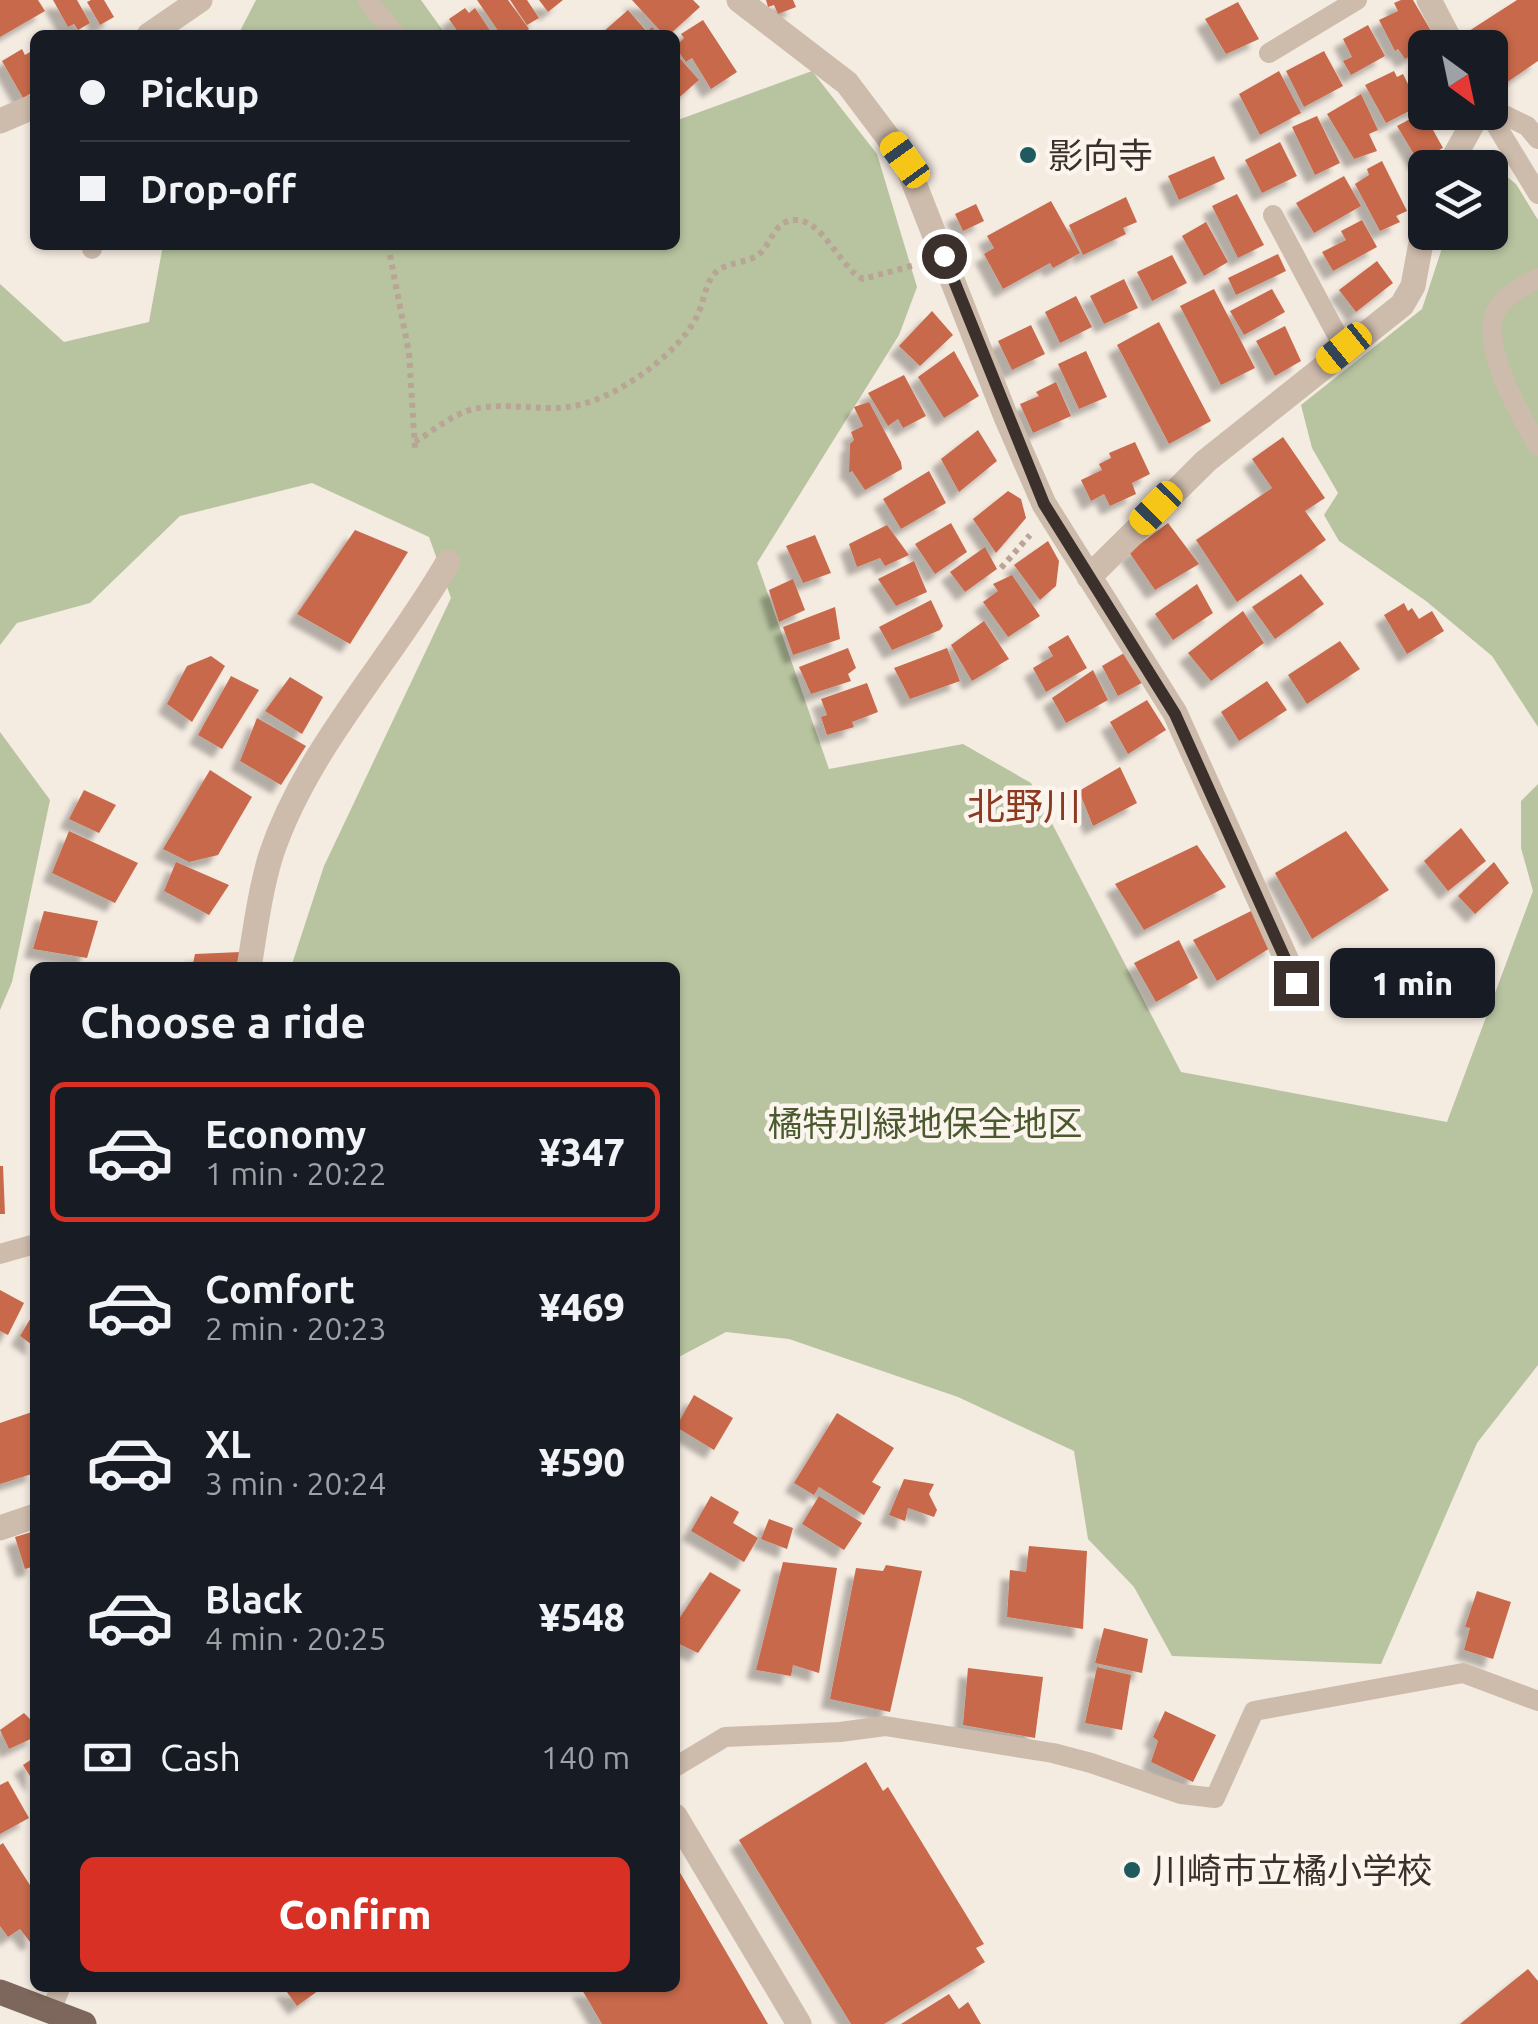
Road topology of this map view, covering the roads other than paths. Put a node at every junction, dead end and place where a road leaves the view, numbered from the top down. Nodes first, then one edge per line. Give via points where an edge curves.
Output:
1 (200, 0) edge
2 (367, 0) edge
3 (739, 0) edge
4 (1357, 0) edge
5 (1428, 0) edge
6 (155, 30) edge
7 (392, 30) edge
8 (1444, 30) edge
9 (1269, 53) dead end
10 (30, 107) edge
11 (3, 112) edge
12 (1508, 118) edge
13 (1501, 130) edge
14 (1538, 139) edge
15 (1538, 194) edge
16 (1273, 215) dead end
17 (1420, 250) edge
18 (1538, 278) edge
19 (1344, 348) junction
20 (1538, 446) edge
21 (448, 562) dead end
22 (1090, 576) junction
23 (250, 962) edge
24 (1296, 983) dead end
25 (30, 1245) edge
26 (0, 1254) edge
27 (30, 1518) edge
28 (0, 1528) edge
29 (1538, 1701) edge
30 (680, 1764) edge
31 (680, 1824) edge
32 (0, 1992) edge
33 (56, 1999) edge
34 (84, 2024) edge
35 (799, 2024) edge

1 - 6 street
2 - 7 lane
3 - 22 street via 847,83 905,160 1006,417 1049,513
4 - 9 lane
5 - 8 street
10 - 11 street
12 - 14 lane
13 - 15 lane
16 - 19 lane
17 - 19 street via 1402,305
18 - 20 lane via 1495,312 1494,338 1501,374
19 - 22 street via 1206,461
21 - 23 street via 296,797 271,856
22 - 24 street via 1175,714
25 - 26 lane
27 - 28 street
29 - 30 lane via 1464,1673 1254,1711 1215,1798 1181,1794 1053,1753 885,1726 725,1737
31 - 35 street
32 - 33 main road
33 - 34 main road

